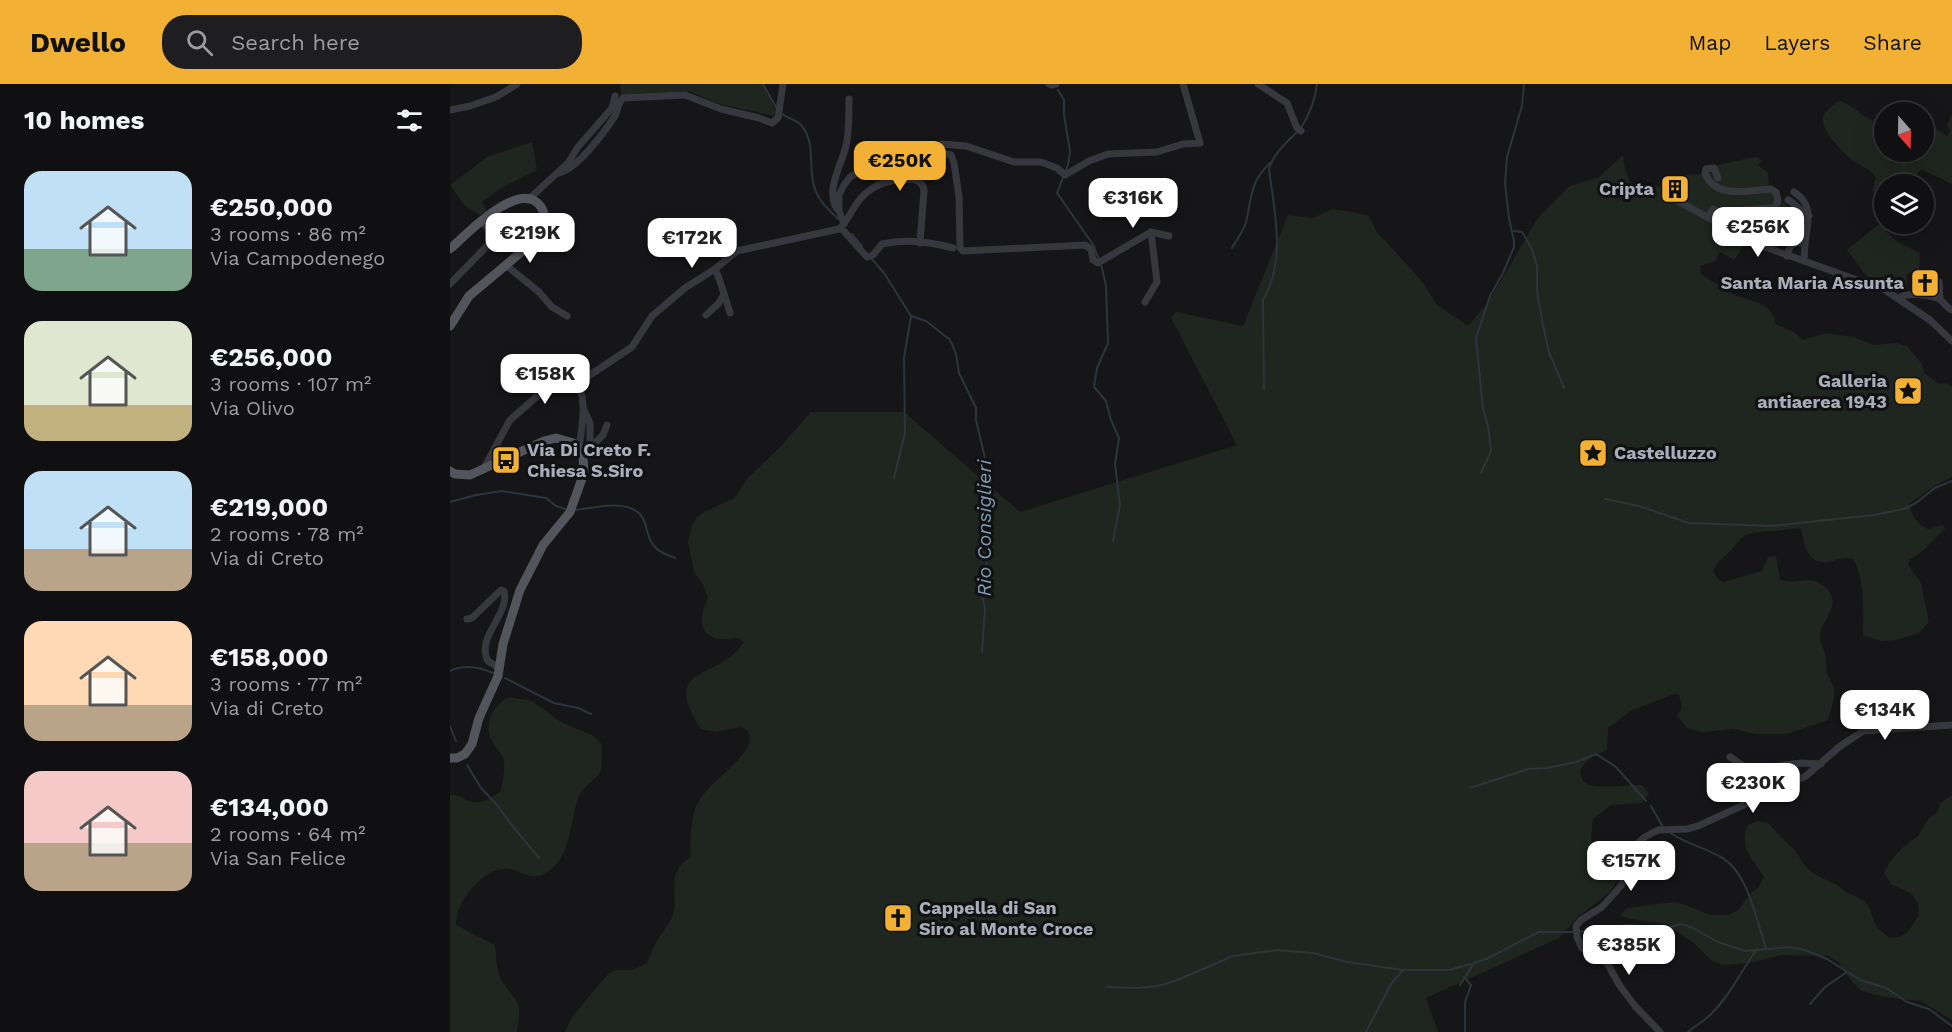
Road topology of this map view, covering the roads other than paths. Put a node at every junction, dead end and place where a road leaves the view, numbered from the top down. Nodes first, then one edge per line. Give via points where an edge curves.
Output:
1 (517, 84) edge
2 (783, 84) edge
3 (1183, 84) edge
4 (1258, 84) edge
5 (615, 96) dead end
6 (849, 99) dead end
7 (450, 111) edge
8 (1299, 129) dead end
9 (558, 173) junction
10 (1718, 178) dead end
11 (1794, 192) dead end
12 (530, 198) junction
13 (1788, 200) dead end
14 (1678, 201) dead end
15 (839, 211) junction
16 (1809, 216) junction
17 (1707, 217) junction
18 (485, 225) junction
19 (843, 225) junction
20 (1152, 232) junction
21 (1168, 236) dead end
22 (920, 243) junction
23 (1805, 243) junction
24 (953, 248) dead end
25 (450, 249) edge
26 (1787, 256) junction
27 (1804, 261) junction
28 (507, 266) junction
29 (715, 269) junction
30 (1939, 282) dead end
31 (450, 284) edge
32 (724, 295) junction
33 (1899, 298) junction
34 (1940, 299) junction
35 (1145, 302) dead end
36 (1952, 310) edge
37 (730, 313) dead end
38 (706, 315) dead end
39 (567, 316) dead end
40 (450, 326) edge
41 (1952, 341) edge
42 (578, 381) junction
43 (583, 409) junction
44 (607, 425) dead end
45 (579, 448) junction
46 (484, 468) junction
47 (450, 471) edge
48 (467, 619) dead end
49 (500, 668) junction
50 (1952, 725) edge
51 (1730, 757) dead end
52 (450, 758) edge
53 (1821, 764) junction
54 (1660, 1032) edge

1 - 7 street via 496,97
2 - 9 street via 778,118 772,123 685,95 623,98 614,117 579,162
3 - 15 street via 1200,143 1157,152 1108,154 1063,175 1041,162 1014,162 966,146 942,144 914,156 884,158 858,172 841,190
4 - 8 street via 1287,103
5 - 9 street via 612,108
6 - 15 street via 847,143 833,189 833,201
9 - 12 street
10 - 17 street via 1714,168 1706,169 1708,180 1726,192 1771,189 1778,200 1770,208 1719,212 1713,209
11 - 16 street via 1805,202
12 - 18 main road via 511,201
12 - 28 main road via 544,212 544,226 538,238
13 - 16 street
14 - 17 street
15 - 19 street
16 - 23 street
17 - 26 street
18 - 25 main road
18 - 31 street via 491,240
19 - 20 street via 843,195 861,174 885,163 948,153 954,163 963,251 1085,245 1091,249 1093,260 1101,262
19 - 22 street via 866,256 884,243
19 - 22 street via 862,196 880,183 918,180 924,190
19 - 29 street via 742,249
20 - 21 street
20 - 35 street via 1157,282
22 - 24 street
23 - 26 street via 1791,244
23 - 27 street
26 - 27 street
27 - 33 street
28 - 39 street
28 - 40 main road via 469,296
29 - 32 street
29 - 42 street via 652,316 628,350
30 - 34 street
32 - 37 street
32 - 38 street
33 - 34 street via 1906,294
33 - 41 street
34 - 36 street
42 - 43 street
42 - 46 street via 569,374 562,376 510,420
43 - 44 street via 590,423 592,446
43 - 45 street
45 - 46 main road via 569,441 551,439
45 - 49 main road via 584,473 570,512 543,545 520,590 503,644
46 - 47 main road via 465,475
48 - 49 street via 504,591 502,608 485,651 488,662
49 - 52 main road via 470,748
50 - 53 street via 1863,731
51 - 53 street via 1755,769
53 - 54 street via 1806,776 1698,826 1651,833 1637,844 1621,886 1602,907 1576,926 1582,948 1607,963 1635,1006

